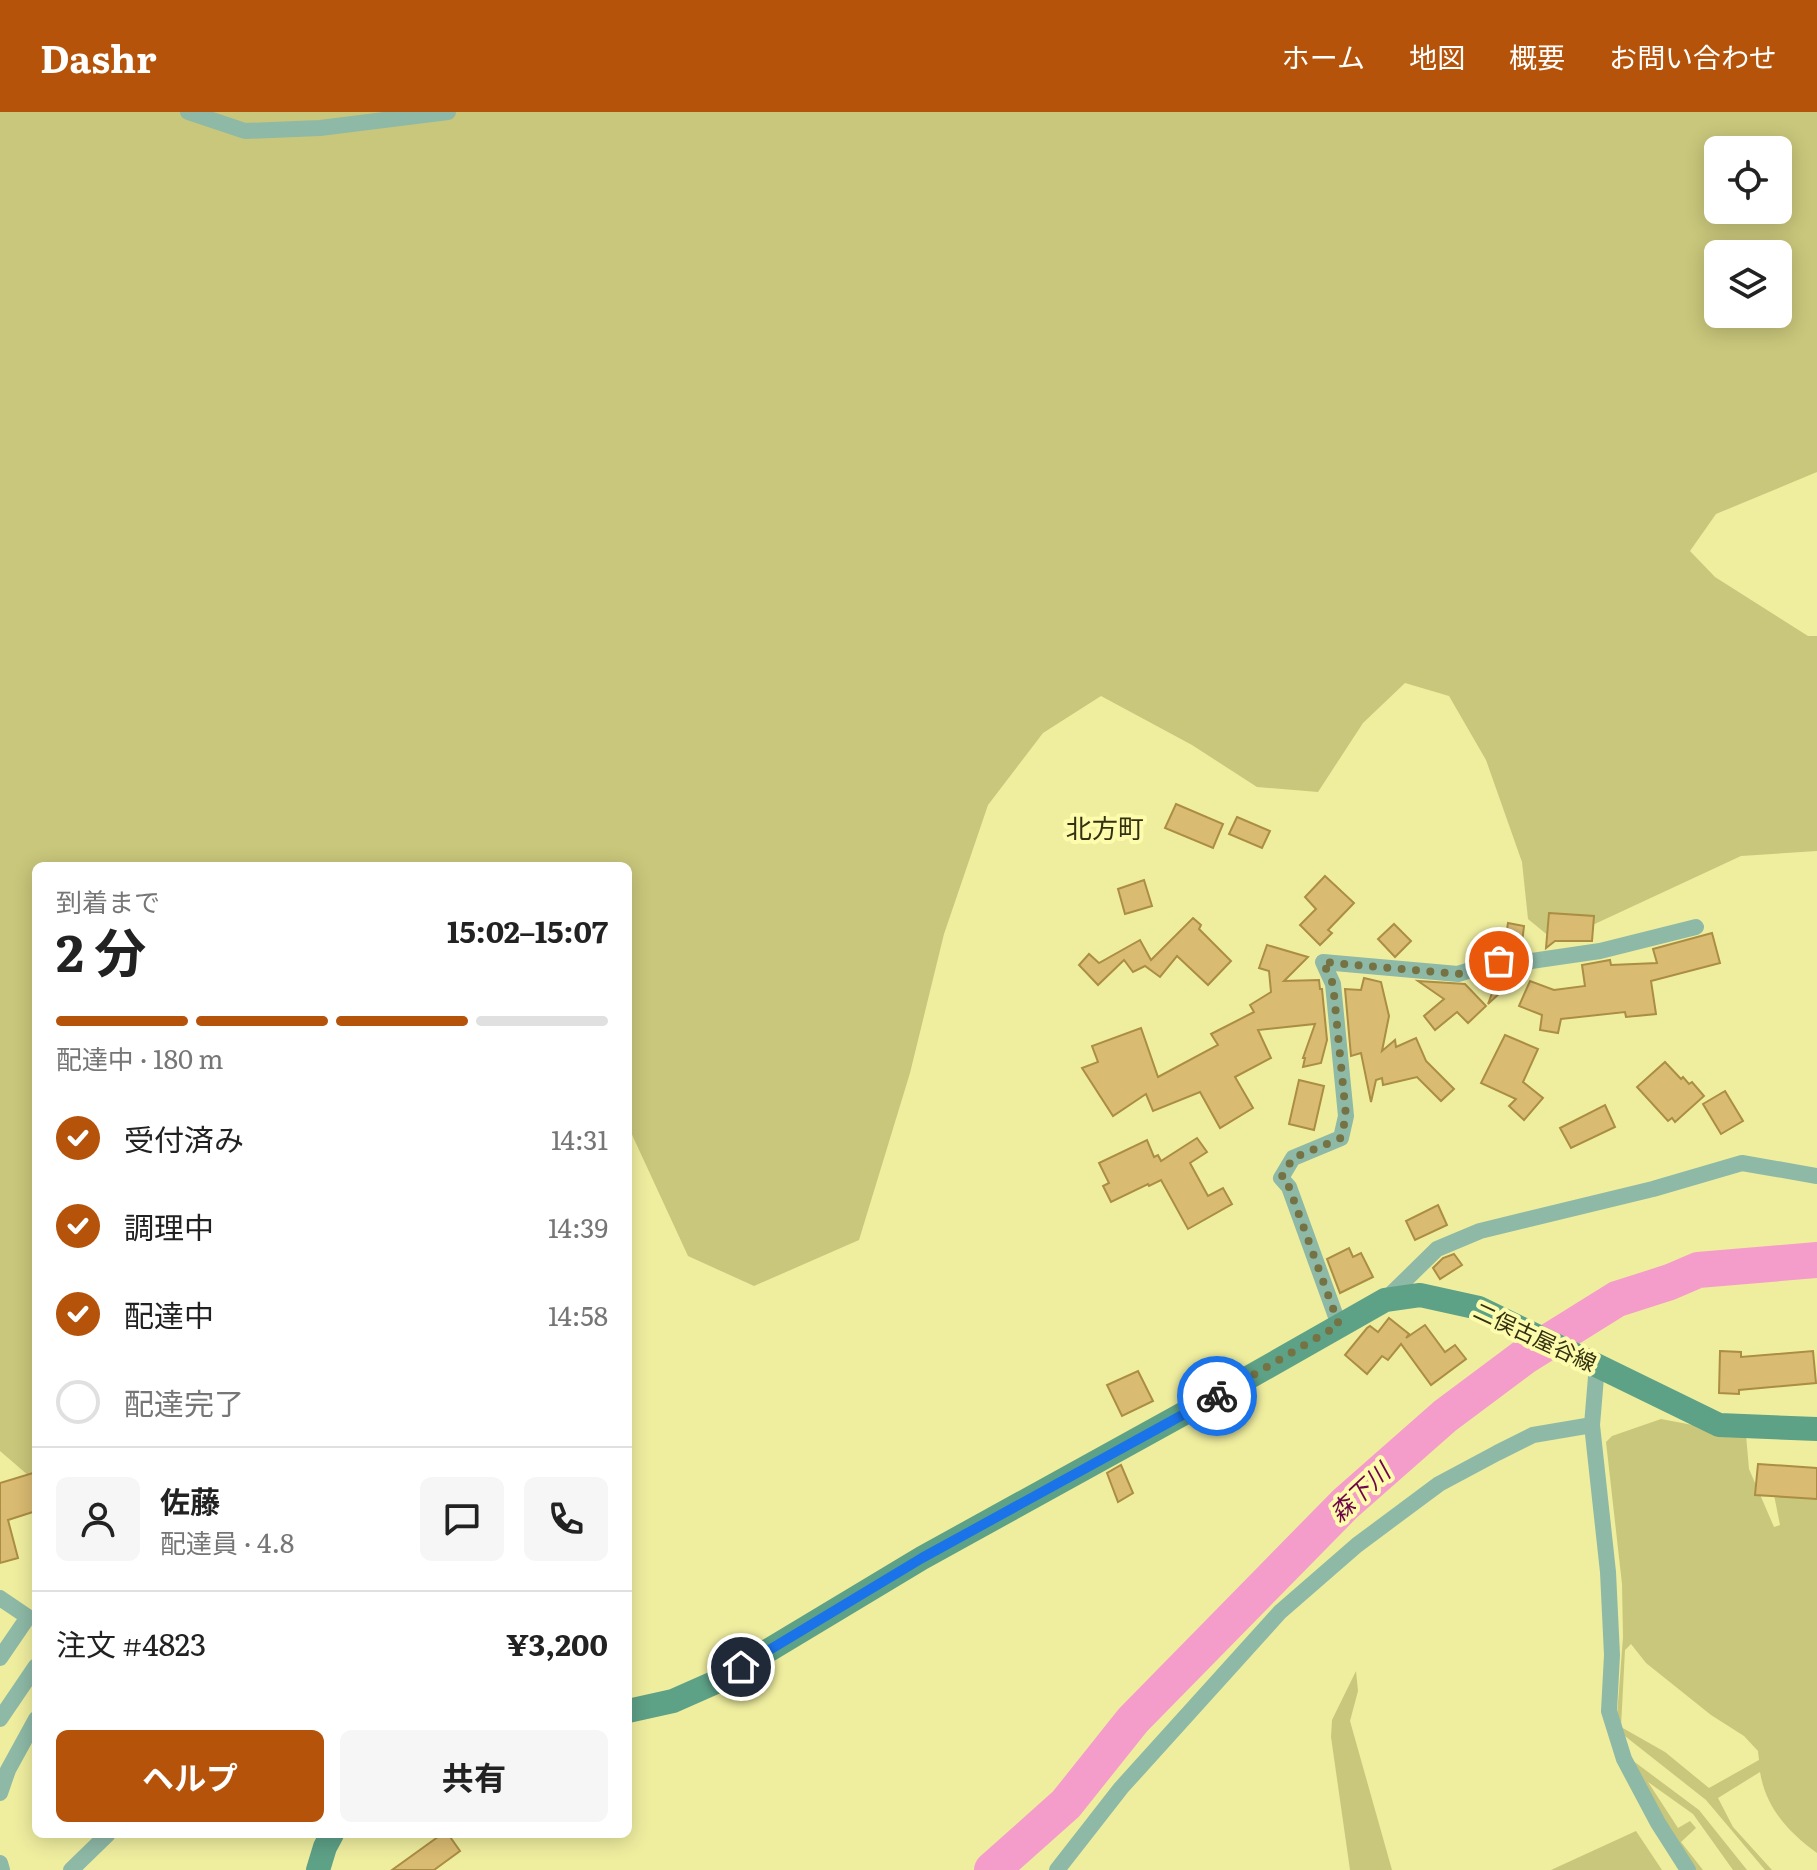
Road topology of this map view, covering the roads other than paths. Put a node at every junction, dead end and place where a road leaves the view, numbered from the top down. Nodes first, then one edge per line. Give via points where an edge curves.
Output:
1 (188, 112) edge
2 (448, 112) edge
3 (1696, 927) dead end
4 (1817, 1176) edge
5 (1385, 1300) junction
6 (1339, 1325) junction
7 (1597, 1365) junction
8 (1592, 1425) junction
9 (1817, 1429) edge
10 (0, 1598) edge
11 (0, 1658) edge
12 (32, 1672) edge
13 (632, 1710) edge
14 (0, 1719) edge
15 (32, 1726) edge
16 (0, 1793) edge
17 (104, 1838) edge
18 (330, 1838) edge
19 (0, 1863) edge
20 (2, 1870) edge
21 (71, 1870) edge
22 (318, 1870) edge
23 (1057, 1870) edge
24 (1688, 1870) edge

1 - 2 street via 245,131 320,128
3 - 6 street via 1600,951 1499,961 1458,974 1323,962 1333,984 1346,1116 1341,1138 1293,1158 1281,1178 1289,1187
4 - 5 street via 1742,1163 1480,1231 1437,1249
5 - 6 main road, 二俣古屋谷線
5 - 7 main road, 二俣古屋谷線 via 1420,1295 1479,1308
6 - 13 main road, 二俣古屋谷線 via 922,1558 716,1682 673,1701
7 - 8 street
7 - 9 main road, 二俣古屋谷線 via 1719,1425
8 - 23 street via 1533,1435 1497,1453 1439,1484 1357,1545 1280,1612 1121,1788
8 - 24 street via 1608,1572 1609,1711 1624,1759
10 - 11 street via 28,1617
12 - 14 street
15 - 16 street
17 - 21 street
18 - 22 main road
19 - 20 street

